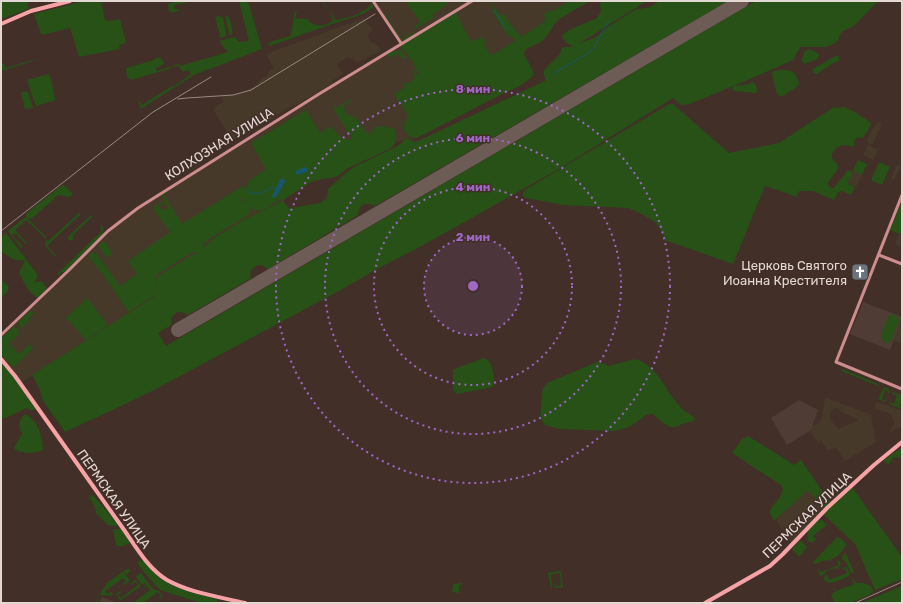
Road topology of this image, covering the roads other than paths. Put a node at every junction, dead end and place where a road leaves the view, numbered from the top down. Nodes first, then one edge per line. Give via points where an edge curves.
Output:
1 (70, 1) edge
2 (373, 1) edge
3 (472, 1) edge
4 (1, 24) edge
5 (401, 43) junction
6 (902, 195) edge
7 (879, 255) junction
8 (902, 264) edge
9 (1, 335) edge
10 (1, 359) edge
11 (902, 389) edge
12 (902, 442) edge
13 (902, 445) edge
14 (895, 447) junction
15 (245, 603) edge
16 (705, 603) edge

1 - 4 main road
2 - 5 street
3 - 5 street, КОЛХОЗНАЯ УЛИЦА
5 - 9 street, КОЛХОЗНАЯ УЛИЦА via 138,208 108,231
6 - 7 street
7 - 8 street
7 - 11 street via 836,362
10 - 15 main road, ПЕРМСКАЯ УЛИЦА via 153,569 180,586
12 - 14 main road, ПЕРМСКАЯ УЛИЦА
13 - 14 main road
14 - 16 main road, ПЕРМСКАЯ УЛИЦА via 827,508 770,566

